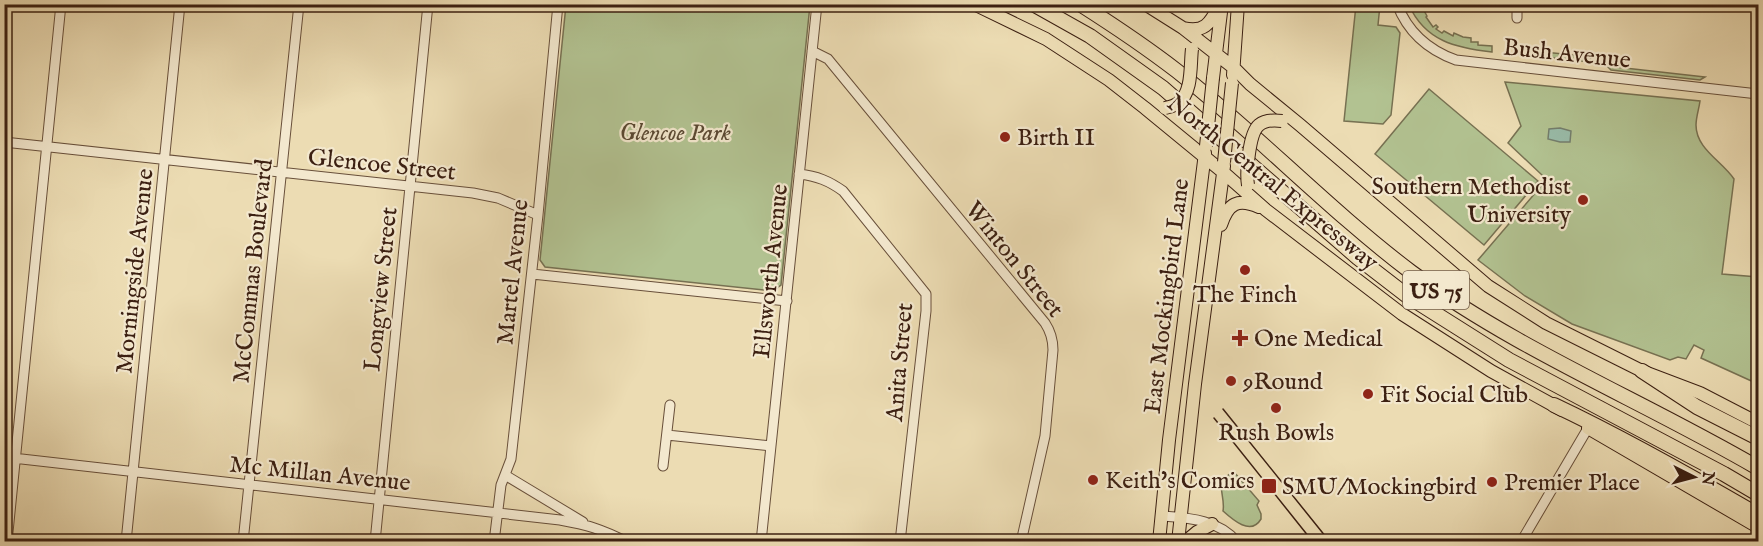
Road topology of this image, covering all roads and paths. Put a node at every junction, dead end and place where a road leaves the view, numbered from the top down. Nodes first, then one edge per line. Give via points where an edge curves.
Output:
1 (61, 4) edge
2 (180, 4) edge
3 (299, 4) edge
4 (428, 4) edge
5 (558, 4) edge
6 (817, 4) edge
7 (974, 4) edge
8 (1033, 4) edge
9 (1080, 4) edge
10 (1145, 4) edge
11 (1221, 4) edge
12 (1238, 4) edge
13 (1397, 4) edge
14 (1516, 4) edge
15 (1517, 18) dead end
16 (1183, 28) junction
17 (812, 51) junction
18 (1216, 55) junction
19 (1233, 68) junction
20 (1758, 94) edge
21 (1145, 108) junction
22 (1300, 125) junction
23 (4, 142) edge
24 (46, 147) junction
25 (1206, 152) junction
26 (165, 160) junction
27 (1224, 167) junction
28 (282, 173) junction
29 (800, 174) junction
30 (410, 186) junction
31 (1249, 190) junction
32 (1266, 210) junction
33 (538, 215) junction
34 (1214, 246) junction
35 (532, 274) junction
36 (786, 301) junction
37 (1184, 316) junction
38 (1203, 318) junction
39 (1642, 371) junction
40 (670, 405) dead end
41 (1554, 405) junction
42 (1758, 423) edge
43 (1588, 428) junction
44 (667, 435) junction
45 (1758, 438) edge
46 (1169, 440) junction
47 (1189, 442) junction
48 (771, 446) junction
49 (4, 458) edge
50 (16, 459) junction
51 (663, 466) dead end
52 (1758, 468) edge
53 (133, 473) junction
54 (505, 475) junction
55 (249, 485) junction
56 (1758, 494) edge
57 (379, 500) junction
58 (497, 513) junction
59 (1758, 515) edge
60 (1161, 516) junction
61 (1181, 518) junction
62 (587, 524) junction
63 (1212, 524) junction
64 (1758, 527) edge
65 (7, 542) edge
66 (126, 542) edge
67 (243, 542) edge
68 (375, 542) edge
69 (494, 542) edge
70 (627, 542) edge
71 (761, 542) edge
72 (900, 542) edge
73 (1021, 542) edge
74 (1159, 542) edge
75 (1178, 542) edge
76 (1185, 542) edge
77 (1237, 542) edge
78 (1521, 542) edge

1 - 24 street
2 - 26 street, Morningside Avenue
3 - 28 street, McCommas Boulevard
4 - 30 street, Longview Street
5 - 33 street, Martel Avenue
6 - 17 street, Ellsworth Avenue
7 - 21 main road, North Central Expressway via 1046,39
8 - 56 highway, North Central Expressway / US 75 via 1090,36 1163,88 1406,295 1509,360
9 - 52 highway, North Central Expressway / US 75 via 1178,72 1363,233 1435,289 1512,338
10 - 16 main road
11 - 16 main road via 1207,25 1193,30
11 - 18 main road, East Mockingbird Lane
12 - 19 main road, East Mockingbird Lane
13 - 20 street, Bush Avenue via 1419,39 1432,50 1456,60
14 - 15 street
16 - 18 main road
16 - 21 main road, bridge via 1192,48 1188,88 1178,104
17 - 29 street, Ellsworth Avenue
17 - 73 street, Winton Street via 828,59 1050,332 1053,350 1045,436
18 - 19 main road
18 - 25 main road, East Mockingbird Lane, bridge
19 - 22 main road
19 - 27 main road, East Mockingbird Lane, bridge
21 - 25 main road, North Central Expressway
22 - 31 main road, bridge via 1272,120 1256,128 1247,175
22 - 39 main road via 1488,286 1546,323
23 - 24 street, Glencoe Street
24 - 26 street, Glencoe Street
24 - 50 street
25 - 27 main road, North Central Expressway
25 - 37 main road, East Mockingbird Lane
26 - 28 street, Glencoe Street
26 - 53 street, Morningside Avenue
27 - 31 main road, North Central Expressway
27 - 34 main road, East Mockingbird Lane
28 - 30 street, Glencoe Street
28 - 55 street, McCommas Boulevard
29 - 36 street, Ellsworth Avenue
29 - 72 street, Anita Street via 820,178 843,191 926,294
30 - 33 street, Glencoe Street via 487,195
30 - 57 street, Longview Street
31 - 32 main road, North Central Expressway
32 - 34 main road via 1244,202 1231,206 1223,217
32 - 41 main road, North Central Expressway via 1410,319 1491,371
33 - 35 street, Martel Avenue
34 - 38 main road, East Mockingbird Lane
35 - 36 street
35 - 54 street, Martel Avenue via 511,459
36 - 48 street, Ellsworth Avenue
37 - 38 main road
37 - 46 main road, East Mockingbird Lane
38 - 47 main road, East Mockingbird Lane
39 - 42 main road via 1700,393
39 - 45 highway via 1697,407
40 - 44 street
41 - 43 main road, North Central Expressway
41 - 59 highway
43 - 64 main road, North Central Expressway
43 - 78 street
44 - 48 street
44 - 51 street
46 - 47 main road
46 - 60 main road, East Mockingbird Lane
47 - 61 main road, East Mockingbird Lane
48 - 71 street, Ellsworth Avenue
49 - 50 street, Mc Millan Avenue
50 - 53 street, Mc Millan Avenue
50 - 65 street
53 - 55 street, Mc Millan Avenue
53 - 66 street, Morningside Avenue
54 - 58 street, Martel Avenue
54 - 62 street
55 - 57 street, Mc Millan Avenue
55 - 67 street, McCommas Boulevard
57 - 58 street, Mc Millan Avenue
57 - 68 street, Longview Street
58 - 62 street, Mc Millan Avenue
58 - 69 street, Martel Avenue
60 - 61 street
60 - 74 main road, East Mockingbird Lane
61 - 63 street
61 - 75 main road, East Mockingbird Lane
62 - 70 street, Mc Millan Avenue
63 - 76 main road
63 - 77 street

